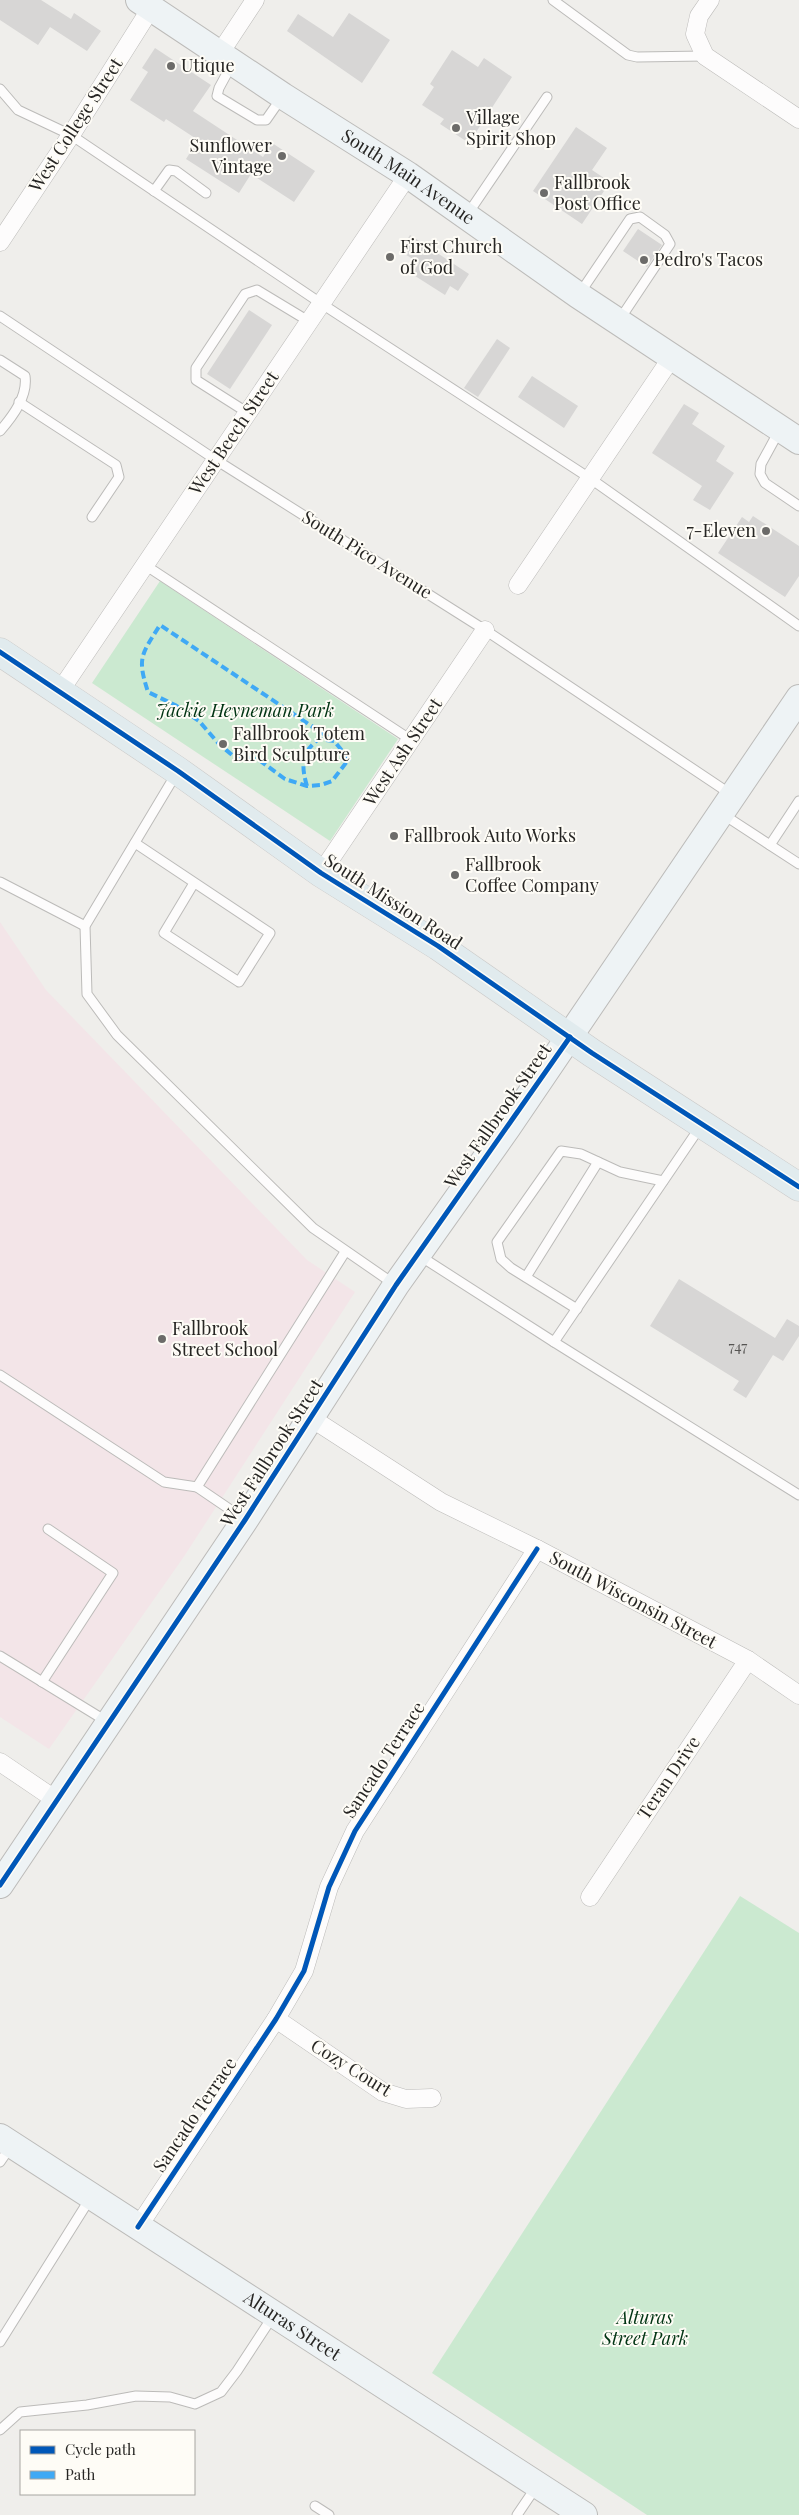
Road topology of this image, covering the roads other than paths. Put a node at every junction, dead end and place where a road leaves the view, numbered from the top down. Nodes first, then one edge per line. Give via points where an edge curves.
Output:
1 (255, 0) edge
2 (553, 0) edge
3 (710, 0) edge
4 (145, 4) edge
5 (701, 50) junction
6 (227, 57) junction
7 (0, 89) edge
8 (282, 96) junction
9 (547, 97) dead end
10 (799, 119) edge
11 (72, 135) junction
12 (408, 175) junction
13 (154, 191) junction
14 (206, 193) dead end
15 (467, 215) junction
16 (0, 242) edge
17 (578, 295) junction
18 (322, 304) junction
19 (0, 316) edge
20 (310, 322) junction
21 (618, 322) junction
22 (672, 357) junction
23 (0, 360) edge
24 (19, 402) junction
25 (248, 413) junction
26 (0, 431) edge
27 (790, 435) edge
28 (216, 460) junction
29 (591, 479) junction
30 (799, 506) edge
31 (92, 517) dead end
32 (145, 565) junction
33 (518, 585) dead end
34 (799, 626) edge
35 (485, 630) junction
36 (0, 652) edge
37 (60, 691) junction
38 (799, 698) edge
39 (411, 740) junction
40 (178, 771) junction
41 (799, 802) edge
42 (728, 804) junction
43 (135, 843) junction
44 (770, 845) junction
45 (799, 864) edge
46 (321, 873) junction
47 (0, 882) edge
48 (194, 884) junction
49 (85, 926) junction
50 (570, 1038) junction
51 (702, 1124) junction
52 (598, 1162) junction
53 (663, 1181) junction
54 (799, 1187) edge
55 (345, 1252) junction
56 (417, 1255) junction
57 (526, 1277) junction
58 (396, 1285) junction
59 (577, 1309) junction
60 (554, 1342) junction
61 (0, 1375) edge
62 (311, 1418) junction
63 (198, 1487) junction
64 (799, 1495) edge
65 (245, 1520) junction
66 (48, 1529) dead end
67 (537, 1549) junction
68 (0, 1656) edge
69 (748, 1660) junction
70 (42, 1682) junction
71 (799, 1695) edge
72 (108, 1723) junction
73 (0, 1762) edge
74 (56, 1800) junction
75 (0, 1885) edge
76 (590, 1897) dead end
77 (276, 2019) junction
78 (432, 2098) dead end
79 (4, 2148) edge
80 (92, 2197) junction
81 (138, 2227) junction
82 (273, 2315) junction
83 (0, 2342) edge
84 (0, 2430) edge
85 (538, 2485) junction
86 (316, 2506) dead end
87 (329, 2515) edge
88 (517, 2515) edge
89 (584, 2515) edge

1 - 6 street
2 - 5 lane via 628,55 637,57
3 - 5 street via 699,16 695,34
4 - 6 street, South Main Avenue
4 - 11 street, West College Street
5 - 10 street
6 - 8 street, South Main Avenue
6 - 8 lane via 217,96 257,120 266,120
7 - 11 lane via 18,110
8 - 12 street, South Main Avenue
9 - 15 lane
11 - 13 lane
11 - 16 street, West College Street
12 - 15 street, South Main Avenue
12 - 18 street, West Beech Street
13 - 14 lane via 169,170 176,171
13 - 18 lane
15 - 17 street, South Main Avenue
17 - 21 street, South Main Avenue
17 - 21 lane via 630,219 640,216 665,235 670,244
18 - 20 street, West Beech Street
18 - 29 lane
19 - 28 lane, South Pico Avenue
20 - 25 street, West Beech Street
20 - 25 lane via 257,290 246,294 196,368 196,380
21 - 22 street, South Main Avenue
22 - 27 street, South Main Avenue
22 - 29 street
23 - 24 lane via 25,376 26,387
24 - 26 lane via 11,419
24 - 31 lane via 116,465 119,477
25 - 28 street, West Beech Street
27 - 30 lane via 761,464 760,474 765,483
28 - 32 street, West Beech Street
28 - 35 lane, South Pico Avenue
29 - 33 street
29 - 34 lane
32 - 37 street, West Beech Street
32 - 39 lane
35 - 39 street, West Ash Street
35 - 42 lane, South Pico Avenue
36 - 37 main road, South Mission Road
37 - 40 main road, South Mission Road
38 - 42 street, West Fallbrook Street
39 - 46 street, West Ash Street
40 - 43 lane
40 - 46 main road, South Mission Road
41 - 44 lane
42 - 44 lane, South Pico Avenue
42 - 50 street, West Fallbrook Street
43 - 48 lane
43 - 49 lane
44 - 45 lane, South Pico Avenue
46 - 50 main road, South Mission Road via 438,946
47 - 49 lane
48 - 48 lane via 164,933 239,982 270,933
49 - 55 lane via 87,994 117,1035 313,1228
50 - 51 main road, South Mission Road
50 - 56 street, West Fallbrook Street
51 - 53 lane
51 - 54 main road, South Mission Road
52 - 53 lane via 620,1172
52 - 57 lane
52 - 57 lane via 581,1154 561,1151 498,1242 501,1260
53 - 59 lane
55 - 58 lane
55 - 63 lane
56 - 58 street, West Fallbrook Street
56 - 60 lane
57 - 59 lane
58 - 62 street, West Fallbrook Street
59 - 60 lane
60 - 64 lane
61 - 63 lane via 164,1482
62 - 65 street, West Fallbrook Street
62 - 67 street, South Wisconsin Street via 441,1502
63 - 65 lane
65 - 72 street, West Fallbrook Street
66 - 70 lane via 113,1573
67 - 69 street, South Wisconsin Street
67 - 77 street, Sancado Terrace via 355,1831 329,1887 304,1971
68 - 70 lane
69 - 71 street, South Wisconsin Street
69 - 76 street, Teran Drive
70 - 72 lane
72 - 74 street, West Fallbrook Street
73 - 74 street
74 - 75 street, West Fallbrook Street
77 - 78 street, Cozy Court via 382,2092 406,2099
77 - 81 street, Sancado Terrace
79 - 80 street, Alturas Street
80 - 81 street, Alturas Street
80 - 83 lane
81 - 82 street, Alturas Street
82 - 84 lane via 221,2392 195,2404 170,2397 136,2396 20,2412
82 - 85 street, Alturas Street
85 - 88 lane
85 - 89 street, Alturas Street
86 - 87 lane

